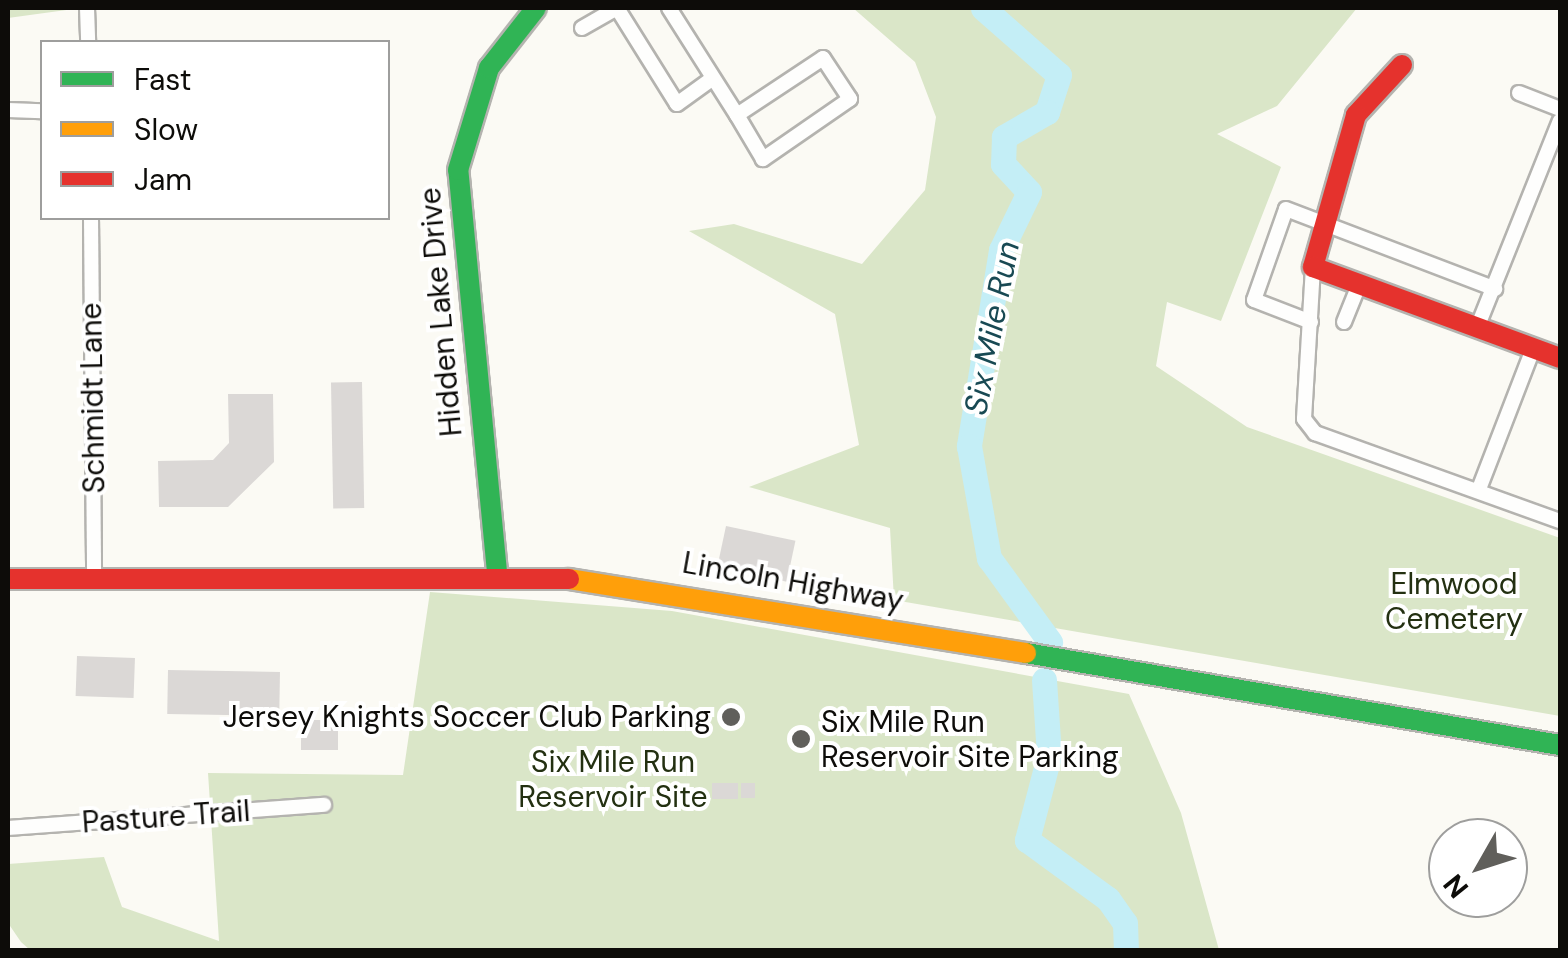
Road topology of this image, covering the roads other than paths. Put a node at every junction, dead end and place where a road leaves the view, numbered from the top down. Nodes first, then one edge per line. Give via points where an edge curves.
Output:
1 (87, 8) edge
2 (536, 8) edge
3 (617, 8) edge
4 (669, 8) edge
5 (582, 28) dead end
6 (88, 40) edge
7 (1402, 64) dead end
8 (713, 78) junction
9 (1519, 94) dead end
10 (1560, 109) edge
11 (8, 110) edge
12 (40, 111) edge
13 (737, 115) junction
14 (1560, 121) edge
15 (91, 220) edge
16 (1322, 222) junction
17 (1313, 267) junction
18 (1359, 285) junction
19 (1495, 289) junction
20 (1311, 322) junction
21 (1344, 322) dead end
22 (1477, 328) junction
23 (1532, 349) junction
24 (1560, 358) edge
25 (1479, 489) junction
26 (1560, 521) edge
27 (497, 572) junction
28 (94, 578) junction
29 (8, 579) edge
30 (1560, 745) edge
31 (324, 805) dead end
32 (8, 828) edge

1 - 6 street
2 - 27 main road, Hidden Lake Drive via 482,82 458,170
3 - 5 street
3 - 8 street via 677,104
4 - 8 street
7 - 16 main road via 1356,115
8 - 13 street
9 - 10 street
11 - 12 street
13 - 13 street via 763,159 850,98 823,58
14 - 19 street
15 - 28 street, Schmidt Lane
16 - 17 main road
16 - 19 street
16 - 20 street via 1286,209 1254,300
17 - 18 main road
17 - 20 street
18 - 21 street
18 - 22 main road
19 - 22 street
20 - 25 street via 1304,419 1315,433
22 - 23 main road
23 - 24 main road
23 - 25 street
25 - 26 street
27 - 28 main road, Lincoln Highway
27 - 30 main road, Lincoln Highway via 597,579
28 - 29 main road, Lincoln Highway
31 - 32 street, Pasture Trail

